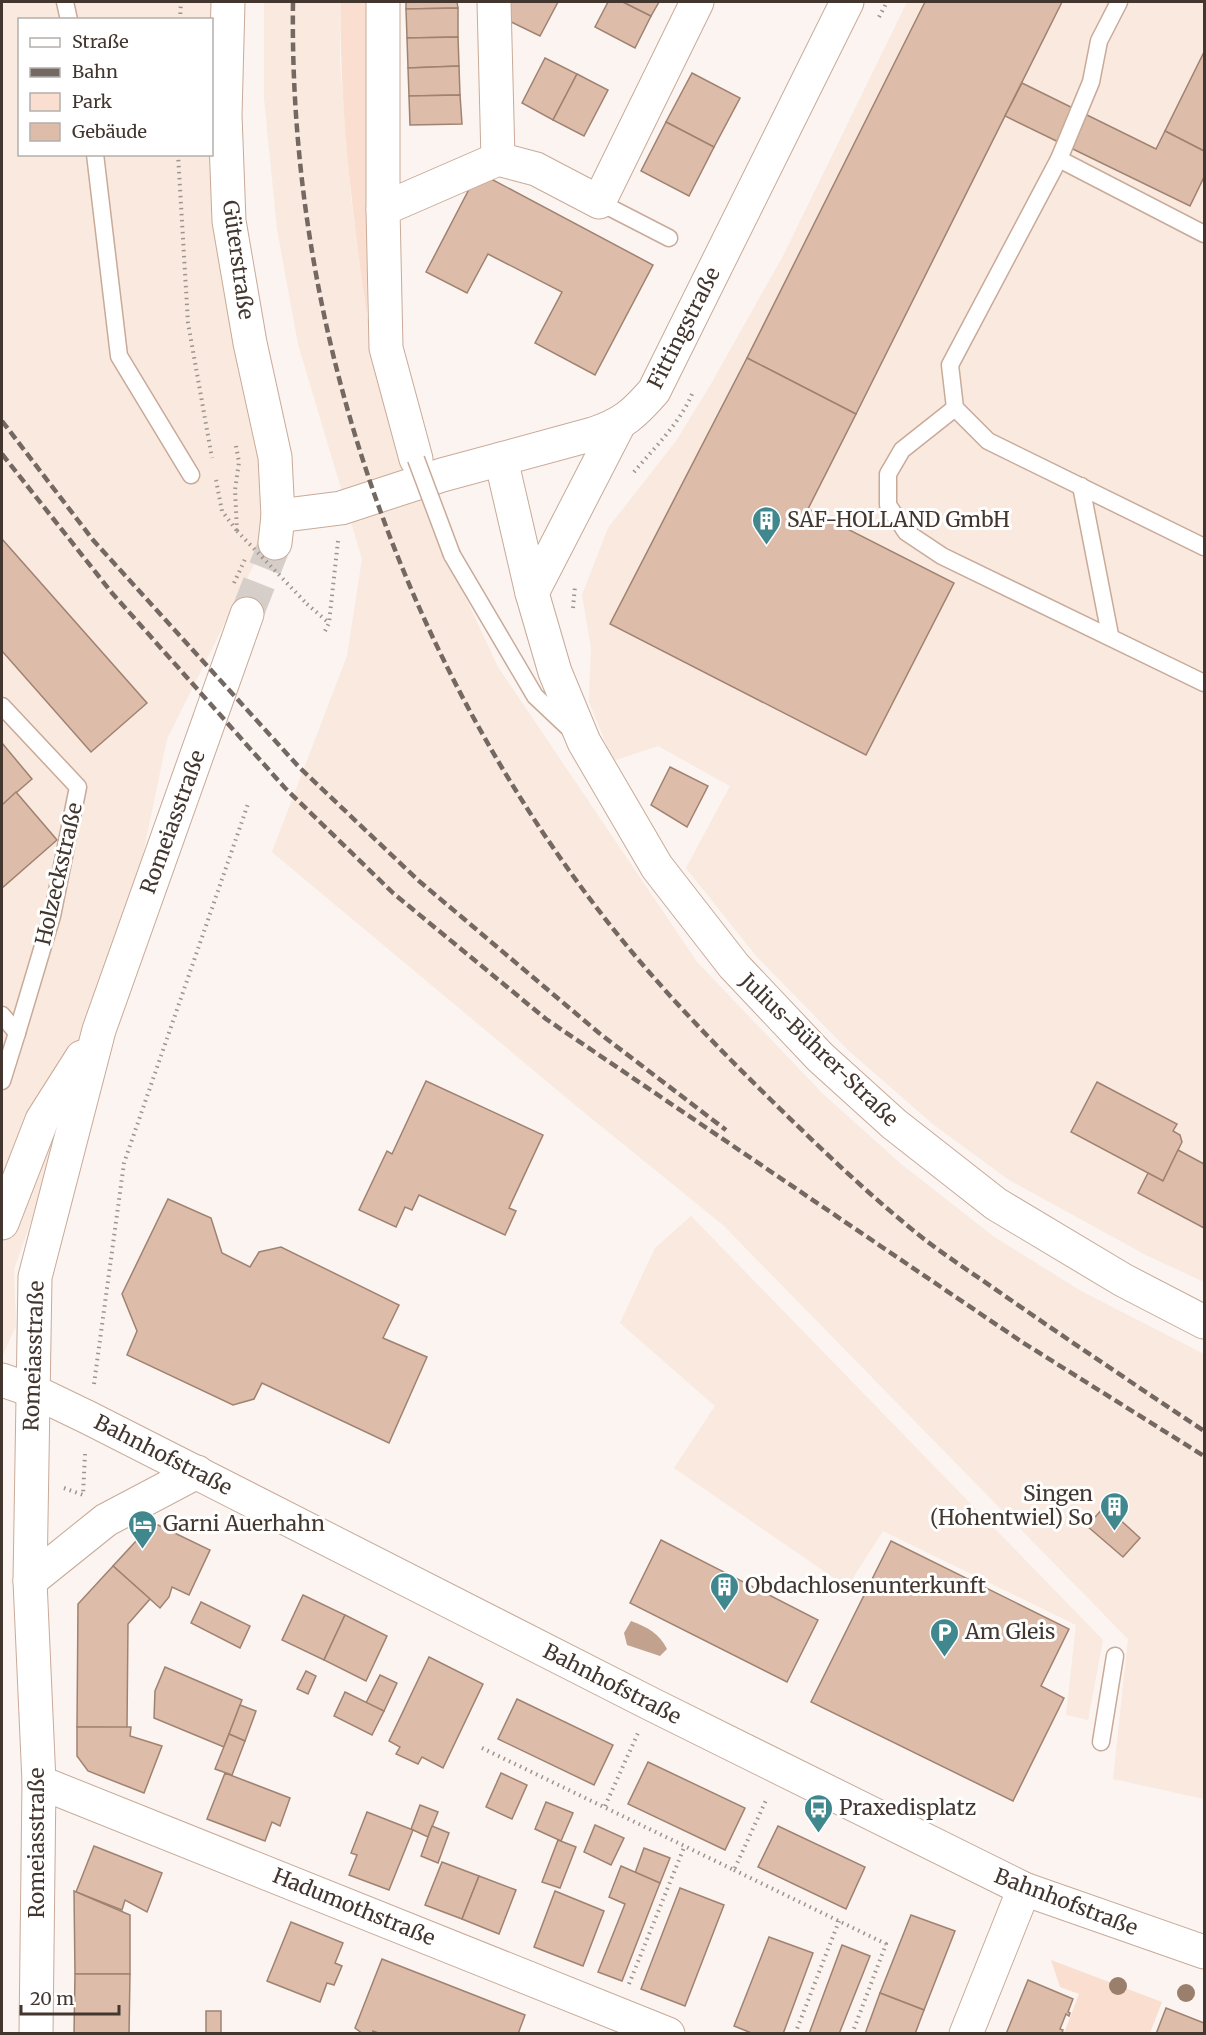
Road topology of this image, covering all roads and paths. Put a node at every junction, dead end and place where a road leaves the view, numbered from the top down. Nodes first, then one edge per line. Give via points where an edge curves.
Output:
1 (65, 2) edge
2 (181, 2) edge
3 (228, 2) edge
4 (383, 2) edge
5 (494, 2) edge
6 (697, 2) edge
7 (847, 2) edge
8 (1119, 2) edge
9 (69, 18) edge
10 (180, 18) edge
11 (95, 156) edge
12 (178, 156) edge
13 (498, 159) junction
14 (1059, 159) junction
15 (599, 201) junction
16 (383, 209) junction
17 (1204, 234) edge
18 (669, 238) dead end
19 (955, 408) junction
20 (618, 426) junction
21 (416, 459) joint
22 (501, 459) junction
23 (213, 464) dead end
24 (191, 475) dead end
25 (215, 476) dead end
26 (1081, 486) junction
27 (235, 490) dead end
28 (341, 508) junction
29 (237, 531) junction
30 (269, 532) junction
31 (1204, 547) edge
32 (532, 593) junction
33 (240, 601) joint
34 (329, 623) junction
35 (325, 631) dead end
36 (1110, 635) junction
37 (1204, 683) edge
38 (2, 706) edge
39 (584, 742) junction
40 (248, 804) dead end
41 (2, 1015) edge
42 (99, 1030) junction
43 (17, 1034) junction
44 (2, 1081) edge
45 (2, 1223) edge
46 (1204, 1322) edge
47 (16, 1385) edge
48 (89, 1418) junction
49 (197, 1472) junction
50 (31, 1476) junction
51 (30, 1581) junction
52 (1115, 1656) dead end
53 (652, 1705) junction
54 (1101, 1742) dead end
55 (482, 1748) dead end
56 (778, 1766) junction
57 (39, 1782) junction
58 (605, 1806) junction
59 (685, 1845) junction
60 (734, 1869) junction
61 (1024, 1889) junction
62 (839, 1921) junction
63 (1204, 1952) edge
64 (617, 2013) junction
65 (36, 2034) edge
66 (668, 2034) edge
67 (795, 2034) edge
68 (852, 2034) edge
69 (966, 2034) edge

1 - 9 lane
2 - 10 path
3 - 30 street, Güterstraße via 225,115 229,222 274,457
4 - 16 street
5 - 13 street
6 - 15 street
7 - 20 street, Fittingstraße via 654,391
8 - 14 lane via 1099,40 1091,82
11 - 24 lane via 119,356
12 - 23 path via 188,322
13 - 15 street via 536,170
13 - 16 street
14 - 17 lane
14 - 19 lane via 950,365
15 - 18 lane
16 - 21 street via 386,348
19 - 26 lane via 988,441
19 - 36 lane via 902,450 888,474 888,505 906,532 942,556
20 - 22 street, Fittingstraße
20 - 32 street
21 - 39 lane, bridge via 452,555 535,696
22 - 28 street, Fittingstraße
22 - 32 street, Julius-Bührer-Straße
25 - 29 path via 222,511
26 - 31 lane
26 - 36 lane
27 - 29 path
28 - 30 street, Fittingstraße
28 - 34 path
29 - 34 path, bridge
30 - 33 path
32 - 39 street, Julius-Bührer-Straße via 555,672
33 - 42 street, Romeiasstraße
34 - 35 path
36 - 37 lane
38 - 43 lane, Holzeckstraße via 78,787 52,916
39 - 46 street, Julius-Bührer-Straße via 657,867 734,966 820,1057 894,1125 996,1204 1123,1281
40 - 48 path via 124,1163
41 - 43 lane
42 - 45 street, Romeiasstraße via 42,1120
42 - 47 street, Romeiasstraße via 35,1277
43 - 44 lane
47 - 48 street, Bahnhofstraße
47 - 50 street, Romeiasstraße
48 - 49 street, Bahnhofstraße
48 - 50 path via 83,1495
49 - 51 street via 106,1520
49 - 53 street, Bahnhofstraße
50 - 51 street, Romeiasstraße
51 - 57 street, Romeiasstraße
52 - 54 lane
53 - 56 street, Bahnhofstraße
53 - 58 path
55 - 58 path
56 - 60 path
56 - 61 street, Bahnhofstraße
57 - 64 street, Hadumothstraße
57 - 65 street, Romeiasstraße
58 - 59 path
59 - 60 path
59 - 64 path
60 - 62 path
61 - 63 street, Bahnhofstraße
61 - 69 street
62 - 67 path
62 - 68 path via 886,1944
64 - 66 street, Hadumothstraße

